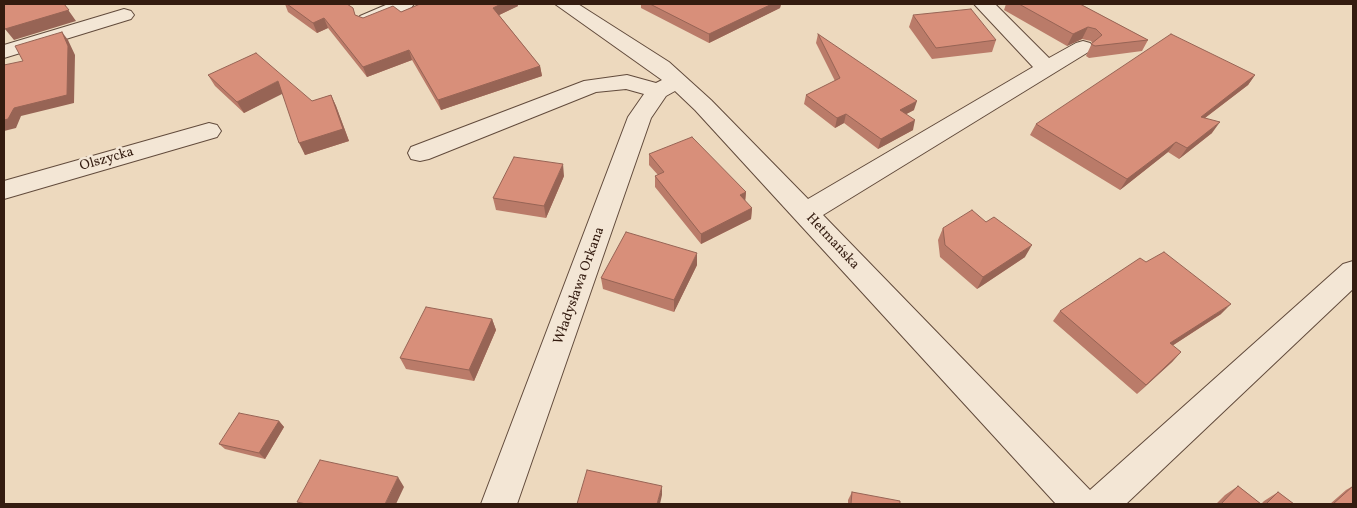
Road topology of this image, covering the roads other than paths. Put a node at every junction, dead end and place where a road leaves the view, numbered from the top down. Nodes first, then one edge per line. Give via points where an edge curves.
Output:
1 (404, 4) edge
2 (565, 4) edge
3 (984, 4) edge
4 (124, 16) dead end
5 (367, 20) edge
6 (1083, 47) edge
7 (4, 52) edge
8 (1047, 69) junction
9 (667, 86) junction
10 (209, 131) dead end
11 (420, 153) dead end
12 (4, 190) edge
13 (805, 213) junction
14 (1353, 272) edge
15 (499, 504) edge
16 (1079, 504) edge
17 (1101, 504) edge

1 - 5 street
2 - 9 street, Hetmańska via 644,55
3 - 8 street
4 - 7 street
6 - 8 street
8 - 13 street
9 - 11 street via 627,82 592,86
9 - 13 street, Hetmańska
9 - 15 street, Władysława Orkana via 640,116
10 - 12 street, Olszycka
13 - 16 street, Hetmańska
14 - 17 street

